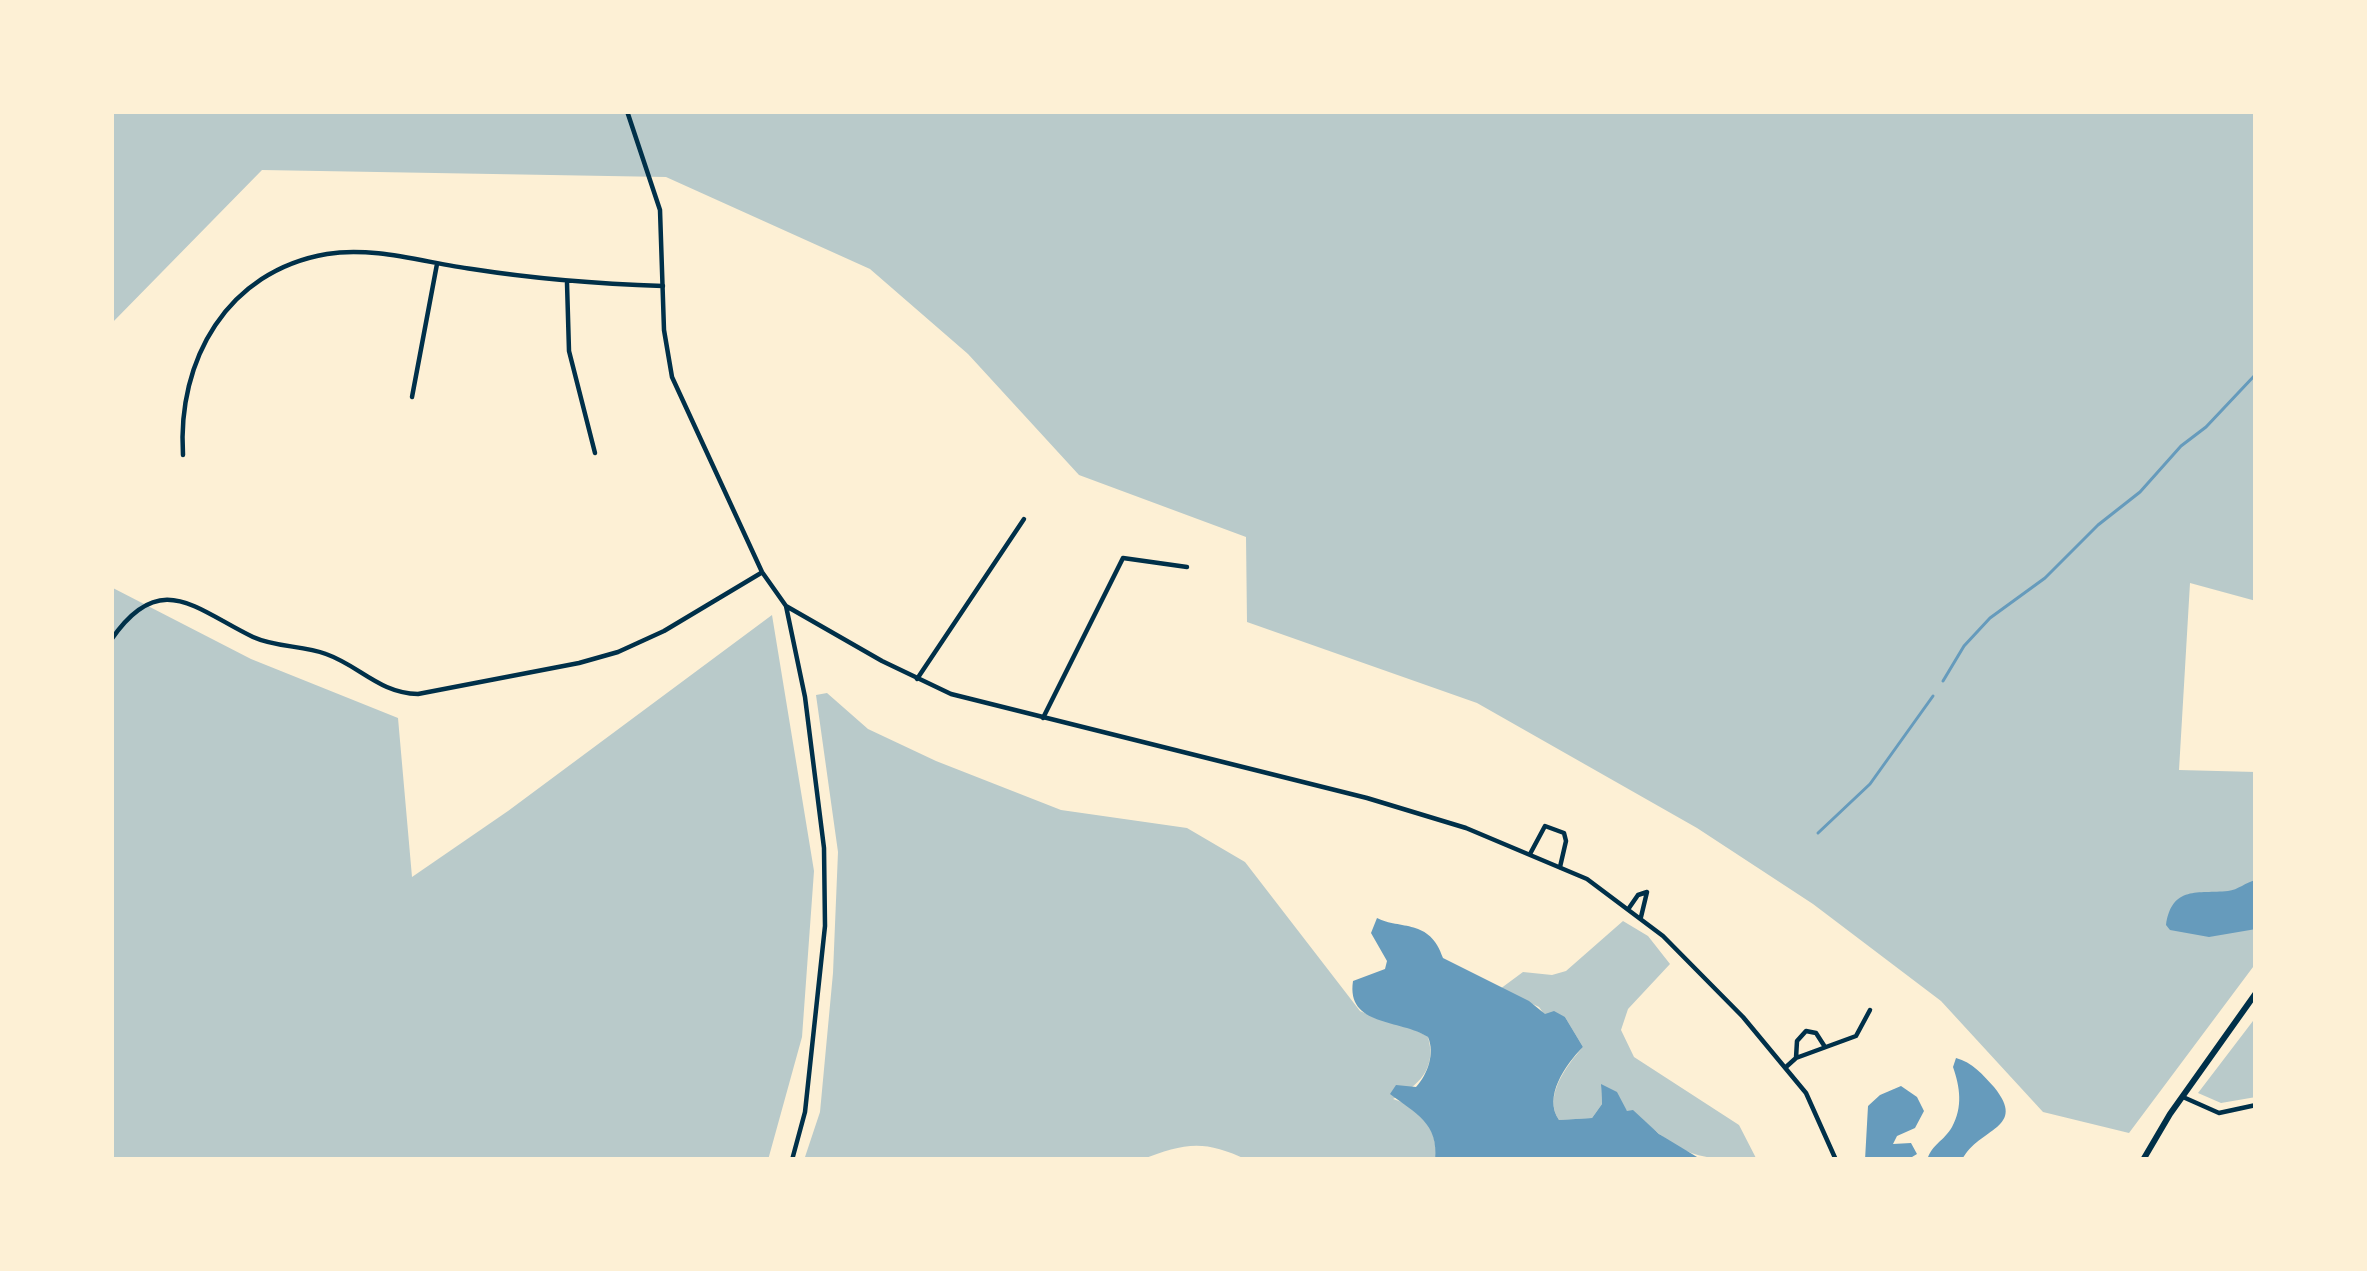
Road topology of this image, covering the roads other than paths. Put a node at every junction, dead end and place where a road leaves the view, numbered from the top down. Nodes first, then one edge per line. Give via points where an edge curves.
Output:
1 (627, 111) edge
2 (436, 264) junction
3 (567, 283) junction
4 (663, 286) junction
5 (412, 397) dead end
6 (595, 453) dead end
7 (183, 455) dead end
8 (1024, 519) dead end
9 (1187, 567) dead end
10 (762, 572) junction
11 (786, 606) junction
12 (111, 640) edge
13 (917, 679) junction
14 (1042, 718) junction
15 (1530, 854) junction
16 (1560, 867) junction
17 (1629, 908) junction
18 (1641, 917) junction
19 (2256, 994) edge
20 (1870, 1010) dead end
21 (1826, 1049) junction
22 (1796, 1058) junction
23 (1786, 1067) junction
24 (2182, 1096) junction
25 (2256, 1106) edge
26 (793, 1160) edge
27 (1836, 1160) edge
28 (2143, 1160) edge

1 - 4 street via 657,196
2 - 3 street
2 - 5 street
2 - 7 street via 328,254 248,287 201,346 183,406
3 - 4 street
3 - 6 street via 568,351
4 - 10 street via 672,377
8 - 13 street
9 - 14 street via 1123,558
10 - 11 street
10 - 12 street via 618,652 434,693 394,692 329,655 263,641 183,600 142,606
11 - 13 street
11 - 26 street via 811,739 826,890 812,1057
13 - 14 street
14 - 15 street via 1315,783
15 - 16 street
15 - 16 street via 1545,826 1558,830 1566,842
16 - 17 street
17 - 18 street
17 - 18 street via 1647,892
18 - 23 street
19 - 24 main road
20 - 21 street via 1856,1036
21 - 22 street
21 - 22 street via 1806,1030
22 - 23 street
23 - 27 street
24 - 25 street via 2219,1113
24 - 28 main road

